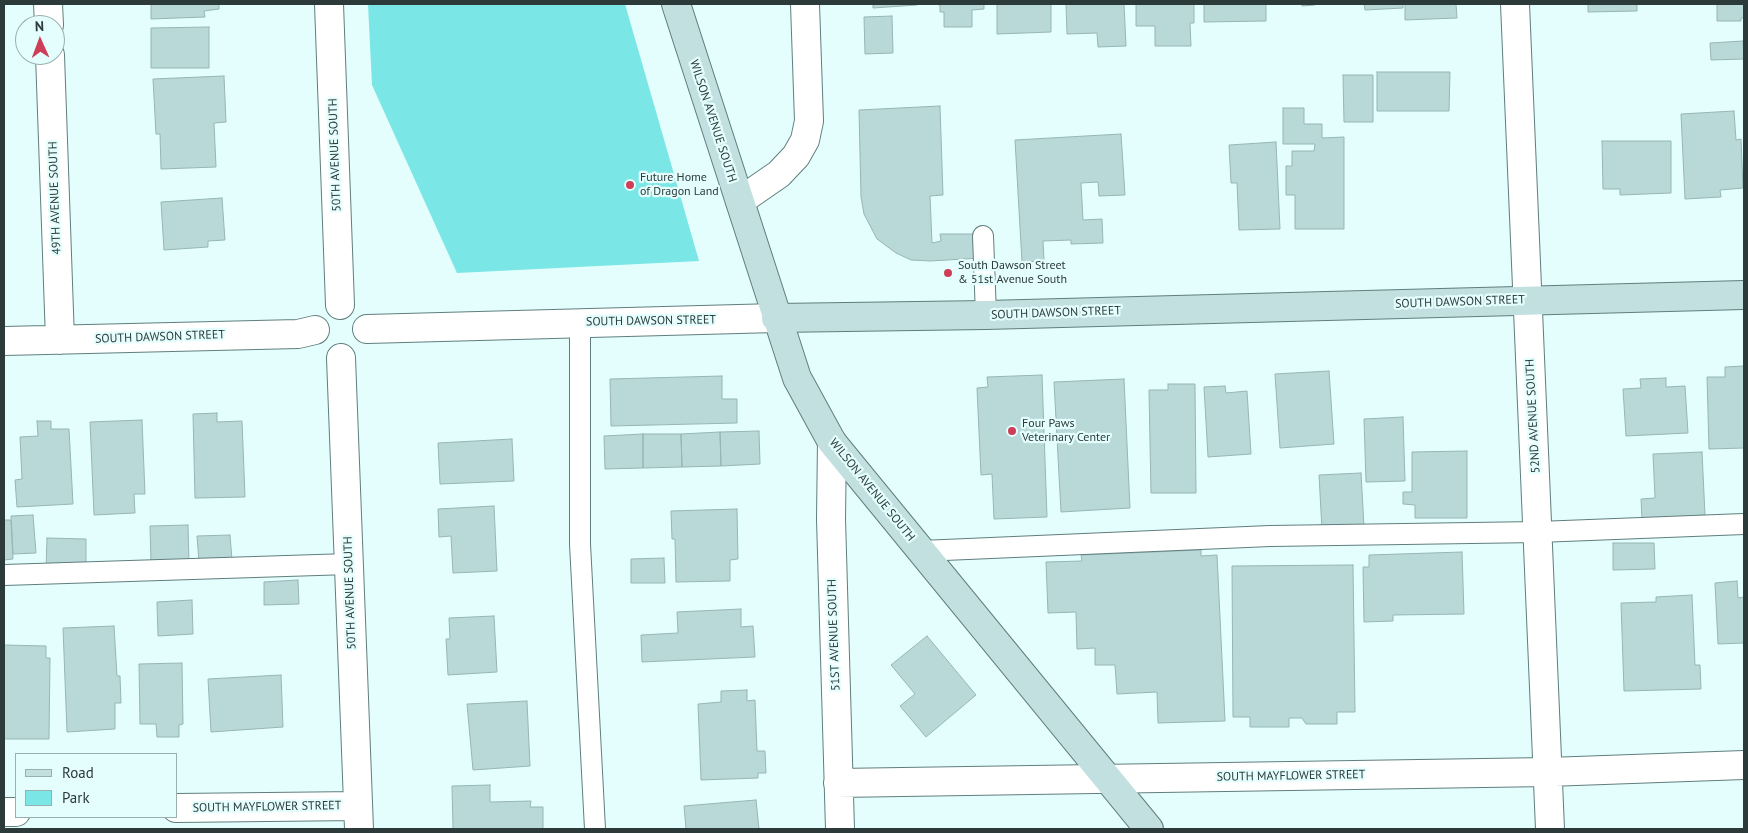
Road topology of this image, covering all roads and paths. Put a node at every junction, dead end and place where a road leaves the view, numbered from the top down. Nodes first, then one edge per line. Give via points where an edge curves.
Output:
1 (329, 4) edge
2 (676, 4) edge
3 (805, 4) edge
4 (1515, 4) edge
5 (50, 65) edge
6 (740, 201) junction
7 (983, 236) dead end
8 (1744, 295) edge
9 (1528, 300) junction
10 (340, 306) junction
11 (986, 315) junction
12 (776, 318) junction
13 (580, 323) junction
14 (367, 329) junction
15 (315, 330) junction
16 (60, 340) junction
17 (4, 341) edge
18 (341, 358) junction
19 (832, 442) junction
20 (1744, 524) edge
21 (1538, 532) junction
22 (921, 551) junction
23 (349, 564) junction
24 (4, 575) edge
25 (1744, 765) edge
26 (1548, 772) junction
27 (1109, 779) junction
28 (838, 783) junction
29 (178, 808) edge
30 (358, 818) edge
31 (595, 829) edge
32 (840, 829) edge
33 (1149, 829) edge
34 (1550, 829) edge

1 - 10 street, 50TH AVENUE SOUTH
2 - 6 main road, WILSON AVENUE SOUTH
3 - 6 street via 809,121 805,140 780,174
4 - 9 street, 52ND AVENUE SOUTH
5 - 16 street, 49TH AVENUE SOUTH
6 - 12 main road, WILSON AVENUE SOUTH
7 - 11 lane
8 - 9 main road, SOUTH DAWSON STREET
9 - 11 main road, SOUTH DAWSON STREET
9 - 21 street, 52ND AVENUE SOUTH
10 - 14 street via 355,309
10 - 15 street via 326,310
11 - 12 main road, SOUTH DAWSON STREET
12 - 13 street, SOUTH DAWSON STREET
12 - 19 main road, WILSON AVENUE SOUTH via 796,378
13 - 14 street, SOUTH DAWSON STREET
13 - 31 lane via 580,544
14 - 18 street via 360,349
15 - 16 street, SOUTH DAWSON STREET via 298,334
15 - 18 street via 322,349
16 - 17 street, SOUTH DAWSON STREET
18 - 23 street, 50TH AVENUE SOUTH
19 - 22 main road, WILSON AVENUE SOUTH
19 - 28 street, 51ST AVENUE SOUTH
20 - 21 lane
21 - 22 lane via 1270,536
21 - 26 street, 52ND AVENUE SOUTH
22 - 27 main road, WILSON AVENUE SOUTH
23 - 24 lane
23 - 30 street, 50TH AVENUE SOUTH
25 - 26 street, SOUTH MAYFLOWER STREET
26 - 27 street, SOUTH MAYFLOWER STREET
26 - 34 street, 52ND AVENUE SOUTH
27 - 28 street, SOUTH MAYFLOWER STREET
27 - 33 main road, WILSON AVENUE SOUTH
28 - 32 street, 51ST AVENUE SOUTH
29 - 30 street, SOUTH MAYFLOWER STREET

